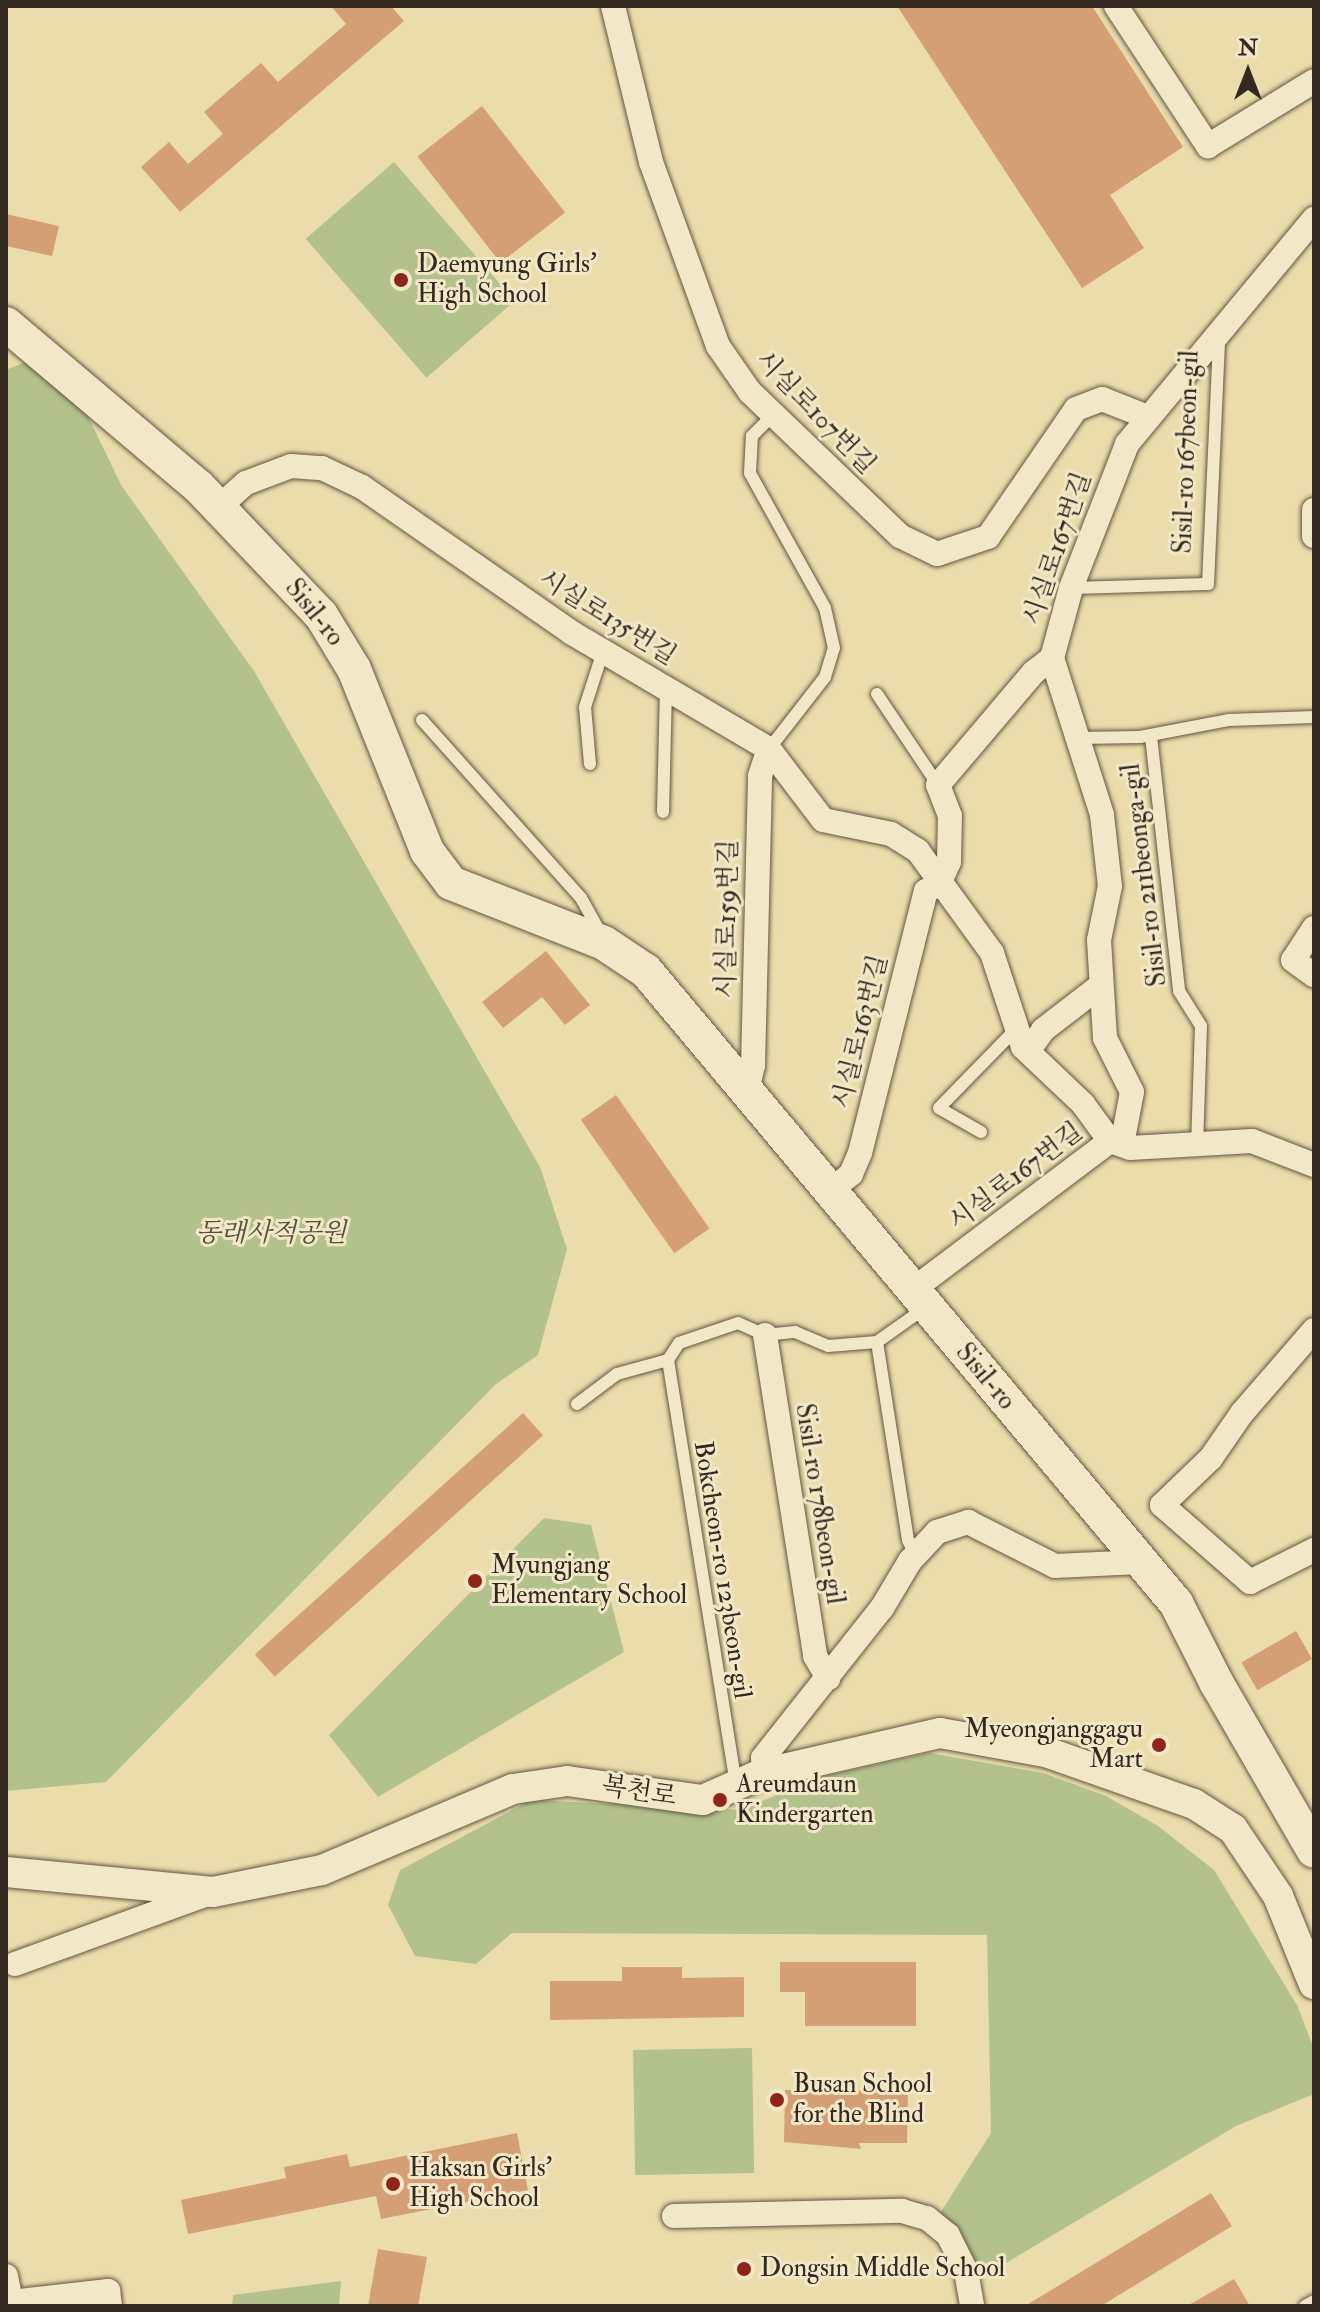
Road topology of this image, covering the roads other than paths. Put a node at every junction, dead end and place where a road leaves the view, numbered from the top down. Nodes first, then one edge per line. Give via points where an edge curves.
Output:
1 (613, 6) edge
2 (1116, 6) edge
3 (1314, 81) edge
4 (1314, 219) edge
5 (6, 324) edge
6 (1219, 328) junction
7 (773, 415) junction
8 (1145, 416) junction
9 (219, 507) junction
10 (1314, 510) edge
11 (1314, 536) edge
12 (1071, 588) junction
13 (604, 648) junction
14 (1052, 658) junction
15 (666, 688) junction
16 (877, 694) dead end
17 (1314, 717) edge
18 (422, 720) dead end
19 (1151, 736) junction
20 (1078, 738) junction
21 (769, 749) junction
22 (590, 764) dead end
23 (938, 785) junction
24 (663, 812) dead end
25 (939, 884) junction
26 (1314, 928) edge
27 (604, 943) junction
28 (1314, 975) edge
29 (1100, 986) junction
30 (1022, 1040) junction
31 (747, 1091) junction
32 (981, 1132) dead end
33 (1110, 1141) junction
34 (1197, 1147) junction
35 (1314, 1165) edge
36 (830, 1191) junction
37 (919, 1298) junction
38 (1314, 1330) edge
39 (765, 1335) junction
40 (877, 1342) junction
41 (668, 1360) junction
42 (577, 1404) dead end
43 (1314, 1550) edge
44 (915, 1555) junction
45 (1140, 1562) junction
46 (828, 1678) junction
47 (769, 1772) junction
48 (737, 1785) junction
49 (1314, 1851) edge
50 (6, 1872) edge
51 (213, 1892) junction
52 (15, 1964) dead end
53 (1314, 1984) edge
54 (674, 2216) dead end
55 (6, 2276) edge
56 (1314, 2301) edge
57 (11, 2304) edge
58 (110, 2306) edge
59 (972, 2306) edge
60 (1305, 2306) edge

1 - 7 street, 시실로107번길 via 651,162 692,283 718,346
2 - 3 street via 1208,146
4 - 6 street, 시실로167번길
5 - 9 main road, Sisil-ro
6 - 8 street, 시실로167번길
6 - 12 lane, Sisil-ro 167beon-gil via 1208,584
7 - 8 street, 시실로107번길 via 900,536 937,554 988,537 1066,420 1087,401 1113,401
7 - 21 lane via 752,436 750,473 825,608 834,648 825,677
8 - 12 street, 시실로167번길 via 1116,466
9 - 13 street, 시실로135번길 via 261,475 291,466 322,468 393,506 541,612
9 - 27 main road, Sisil-ro via 321,615 343,646 427,851 451,883
10 - 11 street
12 - 14 street, 시실로167번길
13 - 15 street, 시실로135번길
13 - 22 lane via 585,707
14 - 20 street
14 - 23 street, 시실로167번길
15 - 21 street, 시실로135번길
15 - 24 lane
16 - 23 lane
17 - 19 lane via 1229,720
18 - 27 lane, Sisil-ro via 581,898
19 - 20 lane
19 - 34 lane, Sisil-ro 211beonga-gil via 1179,991 1201,1026
20 - 29 street via 1102,815 1110,886 1099,940
21 - 25 street, 시실로135번길 via 823,820 908,842
21 - 31 street, 시실로159번길 via 760,776 753,1066
23 - 25 street via 950,816 949,862
25 - 30 street, 시실로167번길 via 992,953
25 - 36 street, 시실로163번길 via 926,891 860,1153 851,1174
26 - 28 street via 1293,960
27 - 31 main road, Sisil-ro via 646,971
29 - 30 street
29 - 33 street via 1105,1038 1132,1092 1124,1134
30 - 32 lane via 939,1108
30 - 33 street, 시실로167번길
31 - 36 main road, Sisil-ro
33 - 34 street via 1130,1148
33 - 37 street, 시실로167번길
34 - 35 street via 1252,1141
36 - 37 main road, Sisil-ro
37 - 40 lane
37 - 45 main road, Sisil-ro
38 - 43 street via 1200,1470 1162,1505 1250,1582
39 - 40 lane via 795,1332 828,1346
39 - 41 lane via 738,1323 679,1343
39 - 46 street, Sisil-ro 178beon-gil via 815,1656
40 - 44 lane via 908,1540
41 - 42 lane via 617,1374
41 - 48 lane, Bokcheon-ro 123beon-gil via 727,1752
44 - 45 street, Sisil-ro 178beon-gil via 937,1532 968,1522 1055,1566
44 - 46 street, Sisil-ro 178beon-gil
45 - 49 main road, Sisil-ro via 1176,1603
46 - 47 street, Sisil-ro 178beon-gil via 763,1758
47 - 48 street, 복천로
47 - 53 street, 복천로 via 940,1733 1046,1752 1194,1804 1233,1829 1259,1860
48 - 51 street, 복천로 via 703,1800 567,1781 513,1789 322,1870
50 - 51 street, 복천로
51 - 52 street
54 - 59 street via 915,2214 948,2235 966,2271
55 - 57 street
56 - 60 lane
57 - 58 street via 108,2291

